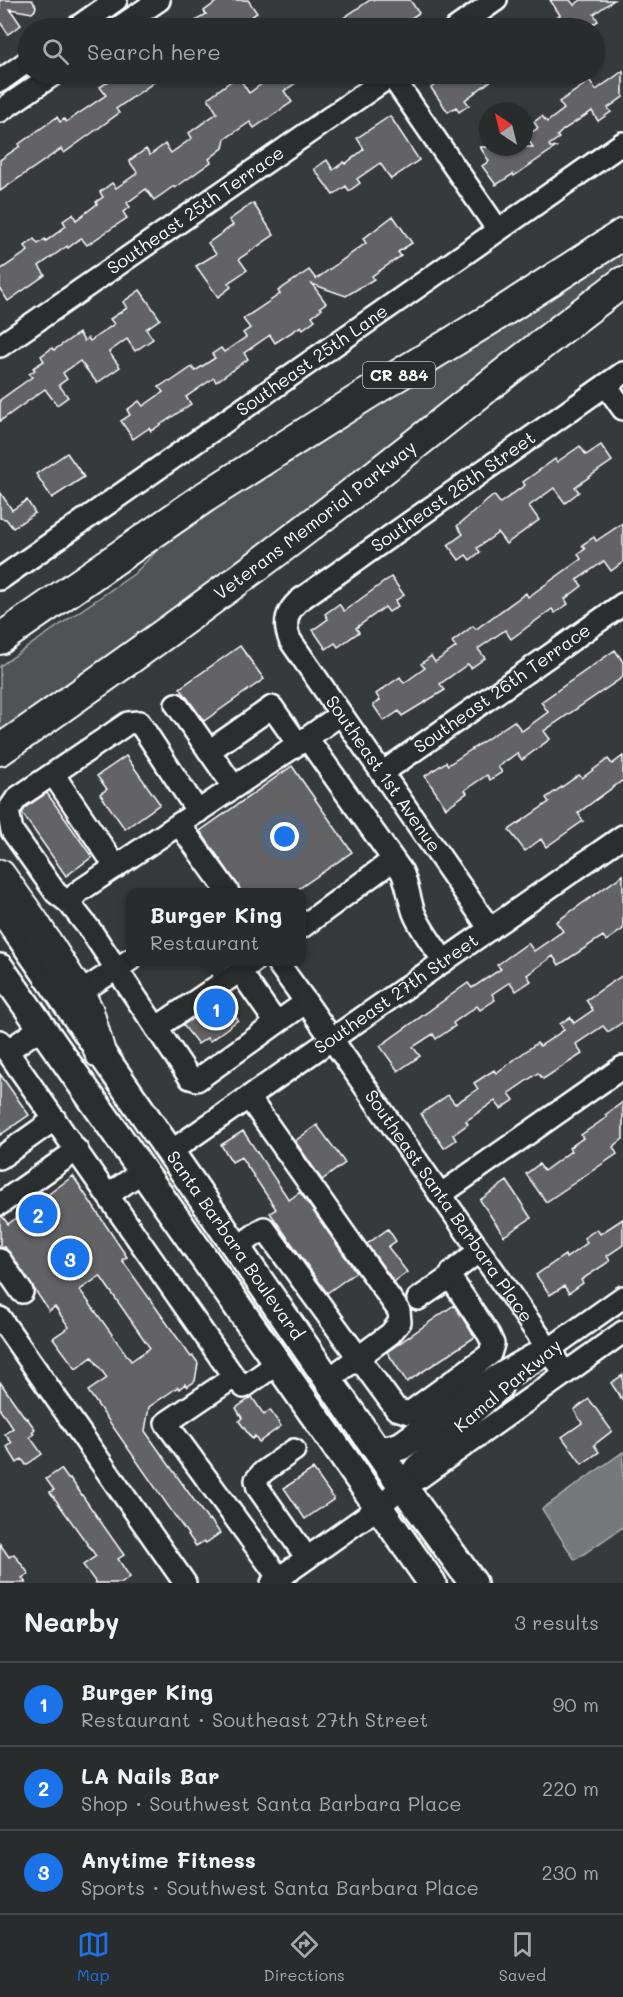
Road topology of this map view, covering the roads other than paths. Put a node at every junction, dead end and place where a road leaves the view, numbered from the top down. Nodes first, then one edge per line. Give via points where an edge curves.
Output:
1 (116, 0) edge
2 (159, 0) edge
3 (496, 0) edge
4 (90, 18) edge
5 (133, 18) edge
6 (470, 18) edge
7 (18, 68) edge
8 (0, 81) edge
9 (39, 84) edge
10 (378, 84) edge
11 (399, 84) edge
12 (0, 111) edge
13 (623, 142) edge
14 (498, 230) junction
15 (623, 234) edge
16 (623, 282) edge
17 (0, 346) edge
18 (615, 379) edge
19 (623, 409) edge
20 (176, 517) junction
21 (249, 571) junction
22 (2, 573) edge
23 (623, 604) edge
24 (288, 615) joint
25 (0, 616) edge
26 (0, 639) edge
27 (0, 658) edge
28 (176, 704) dead end
29 (341, 714) junction
30 (303, 741) junction
31 (0, 750) edge
32 (209, 751) junction
33 (0, 768) edge
34 (382, 773) junction
35 (53, 774) junction
36 (234, 787) junction
37 (198, 812) junction
38 (179, 824) junction
39 (623, 836) edge
40 (393, 860) junction
41 (116, 867) junction
42 (0, 875) edge
43 (225, 888) edge
44 (69, 903) junction
45 (0, 907) edge
46 (306, 924) edge
47 (490, 928) junction
48 (444, 961) junction
49 (124, 965) edge
50 (245, 966) edge
51 (247, 966) edge
52 (280, 966) edge
53 (0, 968) edge
54 (73, 998) junction
55 (306, 1002) junction
56 (282, 1019) junction
57 (42, 1027) junction
58 (156, 1028) junction
59 (332, 1039) junction
60 (3, 1046) edge
61 (100, 1053) joint
62 (623, 1067) edge
63 (249, 1098) junction
64 (55, 1119) junction
65 (77, 1150) junction
66 (170, 1152) junction
67 (0, 1158) edge
68 (143, 1171) junction
69 (440, 1195) junction
70 (108, 1196) junction
71 (0, 1204) edge
72 (237, 1248) junction
73 (479, 1251) junction
74 (0, 1260) edge
75 (450, 1277) junction
76 (22, 1292) dead end
77 (623, 1297) edge
78 (418, 1299) dead end
79 (0, 1318) edge
80 (623, 1332) edge
81 (548, 1350) junction
82 (359, 1357) junction
83 (278, 1363) junction
84 (565, 1373) junction
85 (234, 1377) junction
86 (329, 1379) junction
87 (376, 1448) junction
88 (294, 1450) dead end
89 (402, 1486) junction
90 (379, 1506) junction
91 (307, 1558) junction
92 (275, 1581) edge
93 (185, 1583) edge
94 (432, 1583) edge
95 (472, 1583) edge

1 - 4 street
2 - 5 street
3 - 6 street
7 - 8 street
9 - 12 street
10 - 17 street, Southeast 25th Terrace
11 - 14 street
13 - 14 street, Southeast 25th Lane
14 - 22 street, Southeast 25th Lane
15 - 20 highway, CR 884
16 - 21 highway, Veterans Memorial Parkway
18 - 19 street
18 - 24 street, Southeast 26th Street via 301,599
20 - 25 highway via 124,530
20 - 26 highway, CR 884
20 - 27 highway via 131,567
21 - 31 highway, Veterans Memorial Parkway
21 - 33 highway via 165,650
23 - 34 street, Southeast 26th Terrace
24 - 29 street, Southeast 1st Avenue via 290,640
28 - 32 street
29 - 30 street
29 - 34 street, Southeast 1st Avenue
30 - 32 street via 272,707
30 - 36 street
30 - 40 street
32 - 36 street
34 - 47 street, Southeast 1st Avenue
35 - 37 street via 128,723 139,722
35 - 41 street
35 - 44 street via 17,798 8,811 12,831 56,893
36 - 37 street
37 - 38 street
38 - 41 street
38 - 43 street
39 - 47 street, Southeast 27th Street
40 - 46 street
40 - 48 street via 402,872 423,930
41 - 44 street via 78,892
42 - 54 highway via 34,923
44 - 49 street
45 - 54 main road
47 - 48 street, Southeast 27th Street
48 - 59 street, Southeast 27th Street
49 - 54 street
49 - 58 street
50 - 58 street
51 - 56 street via 244,977
52 - 55 street, Southeast Santa Barbara Place
53 - 57 main road, Santa Barbara Boulevard
54 - 61 highway via 88,1011
55 - 56 street
55 - 59 street, Southeast Santa Barbara Place
56 - 58 street via 197,1080 190,1078
57 - 60 street
57 - 68 main road, Santa Barbara Boulevard
59 - 63 street, Southeast 27th Street
59 - 69 street, Southeast Santa Barbara Place
60 - 64 street
61 - 66 main road, Santa Barbara Boulevard
62 - 69 street
63 - 66 street, Southeast 27th Street
63 - 82 street via 399,1311 400,1322 390,1335
64 - 65 street
64 - 67 street
65 - 70 street
65 - 71 street
66 - 72 main road, Santa Barbara Boulevard
68 - 70 street
68 - 83 main road, Santa Barbara Boulevard
69 - 73 street, Southeast Santa Barbara Place
70 - 85 street
72 - 82 street via 264,1228
72 - 86 main road, Santa Barbara Boulevard
73 - 75 street
73 - 81 street, Southeast Santa Barbara Place
74 - 76 street
75 - 78 street
75 - 82 street via 489,1335 493,1344 490,1354 409,1413 396,1409
77 - 81 street, Kamal Parkway
79 - 93 street
80 - 84 street, Kamal Parkway
81 - 84 street, Southeast Santa Barbara Place
81 - 87 main road via 482,1388 401,1446
81 - 89 street, Kamal Parkway via 489,1397 416,1466
82 - 86 street
83 - 85 street via 244,1387
83 - 90 main road, Santa Barbara Boulevard
84 - 89 street, Kamal Parkway via 429,1471
85 - 92 street via 166,1423
86 - 87 main road, Santa Barbara Boulevard
87 - 89 main road, Santa Barbara Boulevard
88 - 91 street via 256,1480
89 - 90 street, Kamal Parkway
89 - 95 main road, Santa Barbara Boulevard
90 - 91 street, Kamal Parkway
90 - 94 main road, Santa Barbara Boulevard
91 - 92 street, Kamal Parkway

